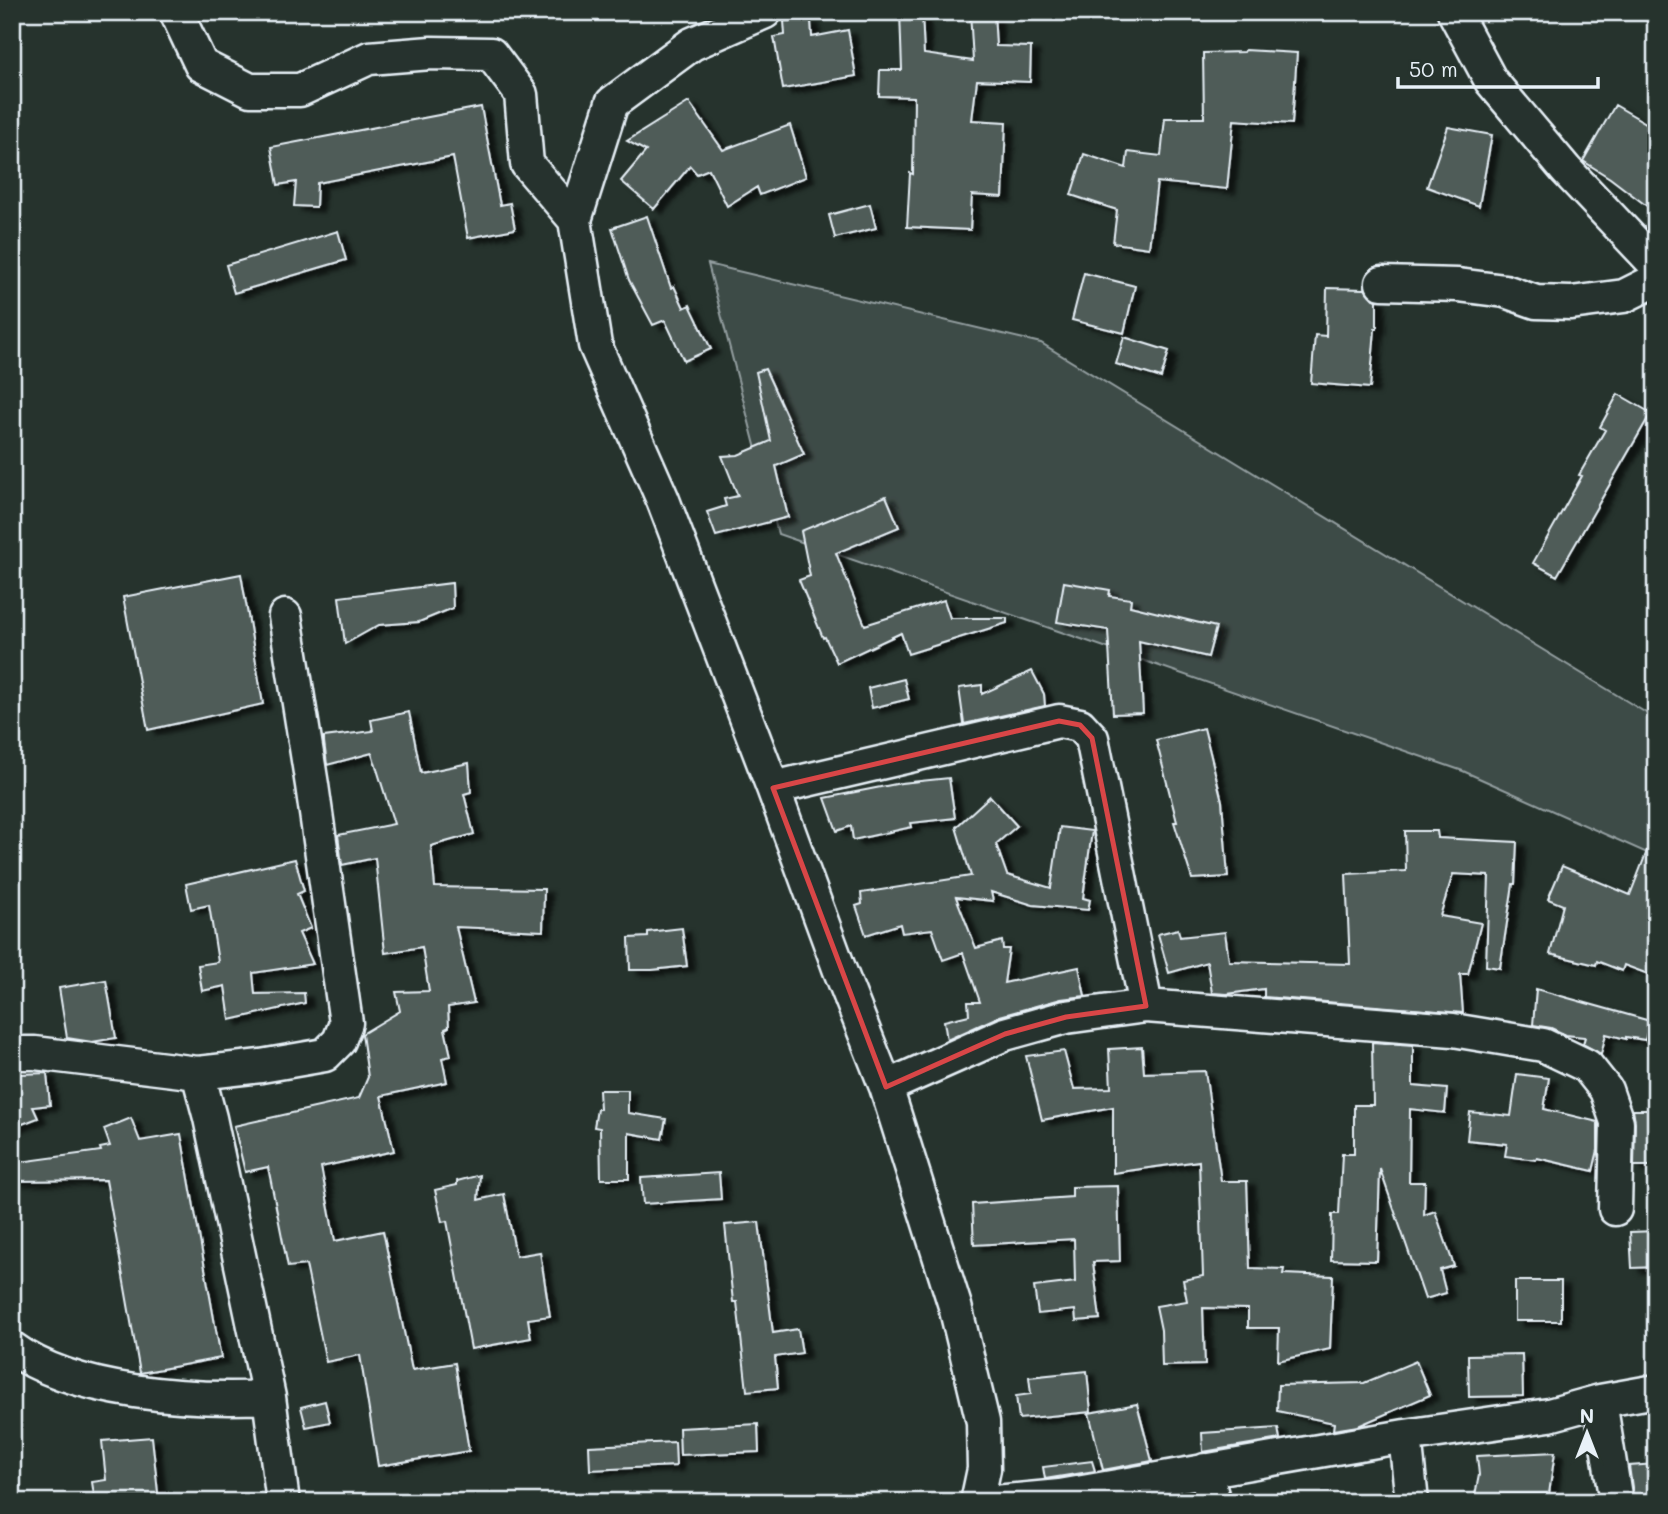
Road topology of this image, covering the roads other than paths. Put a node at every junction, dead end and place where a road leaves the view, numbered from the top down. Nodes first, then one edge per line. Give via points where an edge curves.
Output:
1 (176, 12) edge
2 (765, 12) edge
3 (1454, 12) edge
4 (575, 220) junction
5 (1656, 265) edge
6 (1656, 280) edge
7 (1382, 283) dead end
8 (285, 616) dead end
9 (773, 788) junction
10 (1146, 1006) junction
11 (12, 1053) edge
12 (198, 1073) junction
13 (886, 1087) junction
14 (1615, 1209) dead end
15 (12, 1348) edge
16 (1656, 1391) edge
17 (269, 1397) junction
18 (1600, 1401) junction
19 (1405, 1436) junction
20 (1206, 1470) junction
21 (283, 1502) edge
22 (977, 1502) edge
23 (995, 1502) edge
24 (1214, 1502) edge
25 (1412, 1502) edge
26 (1616, 1502) edge

1 - 4 street via 201,65 250,90 300,90 369,58 491,54 521,94 527,164
2 - 4 street via 692,44 612,103
3 - 5 street via 1491,81 1566,170
4 - 9 street via 595,345 663,500
6 - 7 street via 1624,296 1571,303 1536,302 1505,291 1458,285
8 - 12 street via 346,1023 339,1041 325,1055
9 - 10 street via 1059,720 1080,724 1092,738
9 - 13 street
10 - 13 street via 1066,1017 1005,1034
10 - 14 street via 1453,1030 1543,1045 1587,1066 1606,1090 1617,1122
11 - 12 street
12 - 17 street
13 - 22 street via 954,1307 983,1422 984,1469
15 - 17 street via 29,1360 107,1387 221,1400
16 - 18 street
17 - 21 street
18 - 19 street via 1549,1415
18 - 26 street
19 - 20 street
19 - 25 street
20 - 23 street via 1060,1496
20 - 24 street

